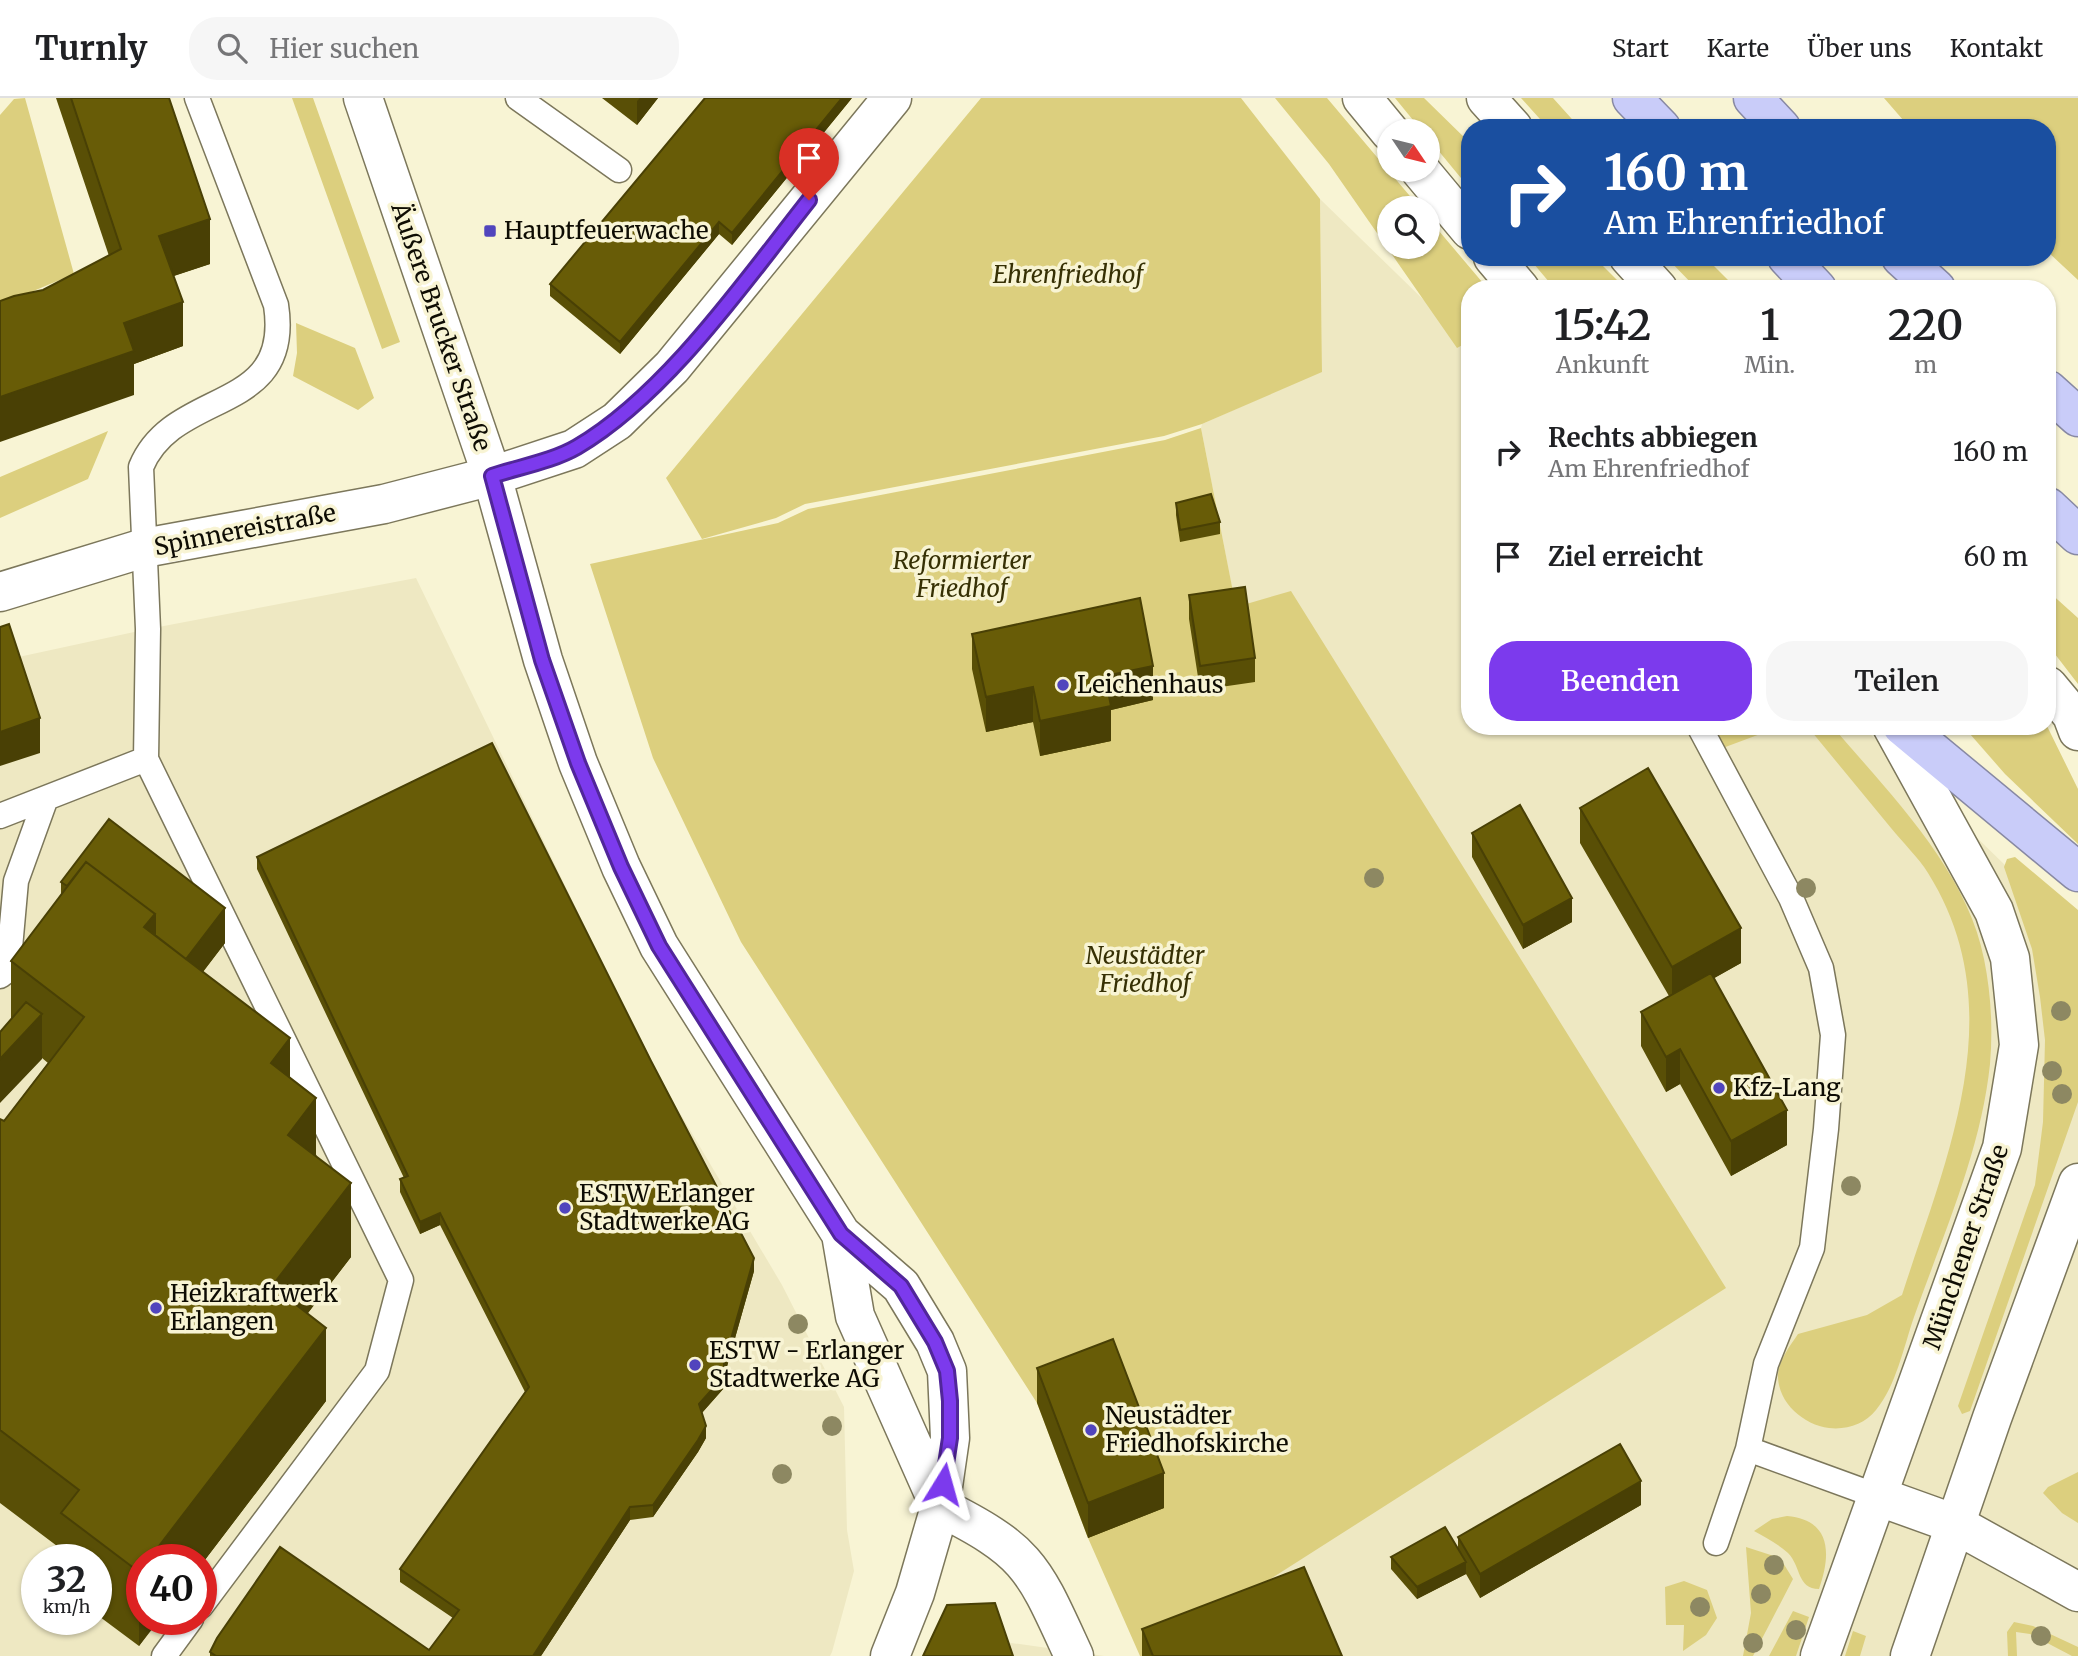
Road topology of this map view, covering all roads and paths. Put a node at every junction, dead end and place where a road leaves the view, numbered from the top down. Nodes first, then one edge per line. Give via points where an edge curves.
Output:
1 (197, 98) edge
2 (518, 98) edge
3 (892, 98) edge
4 (1362, 98) edge
5 (1486, 98) edge
6 (1632, 98) edge
7 (1753, 98) edge
8 (368, 99) edge
9 (1379, 119) edge
10 (1505, 119) edge
11 (1652, 119) edge
12 (1772, 119) edge
13 (619, 170) dead end
14 (1430, 182) edge
15 (1461, 219) edge
16 (1501, 266) edge
17 (1637, 266) edge
18 (1795, 266) edge
19 (1911, 266) edge
20 (1512, 280) edge
21 (1650, 280) edge
22 (1809, 280) edge
23 (1926, 280) edge
24 (2056, 397) edge
25 (2078, 417) edge
26 (492, 476) junction
27 (2056, 514) edge
28 (2078, 535) edge
29 (144, 548) junction
30 (0, 592) edge
31 (2056, 696) edge
32 (2078, 731) edge
33 (1704, 735) edge
34 (1897, 735) edge
35 (1913, 735) edge
36 (146, 759) junction
37 (46, 798) junction
38 (0, 816) edge
39 (2078, 872) edge
40 (0, 976) edge
41 (2078, 1183) edge
42 (841, 1234) junction
43 (1748, 1449) junction
44 (1877, 1496) junction
45 (940, 1507) junction
46 (1955, 1524) junction
47 (1716, 1543) dead end
48 (217, 1585) edge
49 (2078, 1592) edge
50 (179, 1635) edge
51 (163, 1656) edge
52 (890, 1656) edge
53 (1074, 1656) edge
54 (1820, 1656) edge
55 (1910, 1656) edge

1 - 29 lane via 276,305 279,327 265,370 244,390 181,419 148,451 140,484
2 - 13 lane
3 - 26 street, Spinnereistraße via 672,368 617,421 574,449
4 - 9 street
5 - 10 street
6 - 11 highway
7 - 12 highway
8 - 26 street, Äußere Brucker Straße
14 - 15 street
16 - 20 street
17 - 21 street
18 - 22 highway
19 - 23 highway
24 - 25 highway
26 - 29 street, Spinnereistraße via 384,504
26 - 42 street, Äußere Brucker Straße via 542,660 621,867 659,946
27 - 28 highway
29 - 30 street, Spinnereistraße
29 - 36 lane
31 - 32 street
33 - 43 lane via 1791,898 1821,968 1833,1035 1812,1248 1766,1364
34 - 44 street, Münchener Straße via 1994,911 2010,958 2019,1045 2002,1148
35 - 39 highway
36 - 37 lane
36 - 48 lane via 401,1280 377,1371
37 - 38 lane
37 - 40 lane via 16,881 8,970
41 - 46 street
42 - 45 street, Äußere Brucker Straße via 855,1316
42 - 45 street, Äußere Brucker Straße via 901,1286 947,1371 950,1438
43 - 44 lane
43 - 47 lane
44 - 46 street
44 - 54 street, Münchener Straße
45 - 52 street via 915,1593
45 - 53 street via 996,1537 1022,1558 1046,1594
46 - 49 street
46 - 55 street
50 - 51 lane

